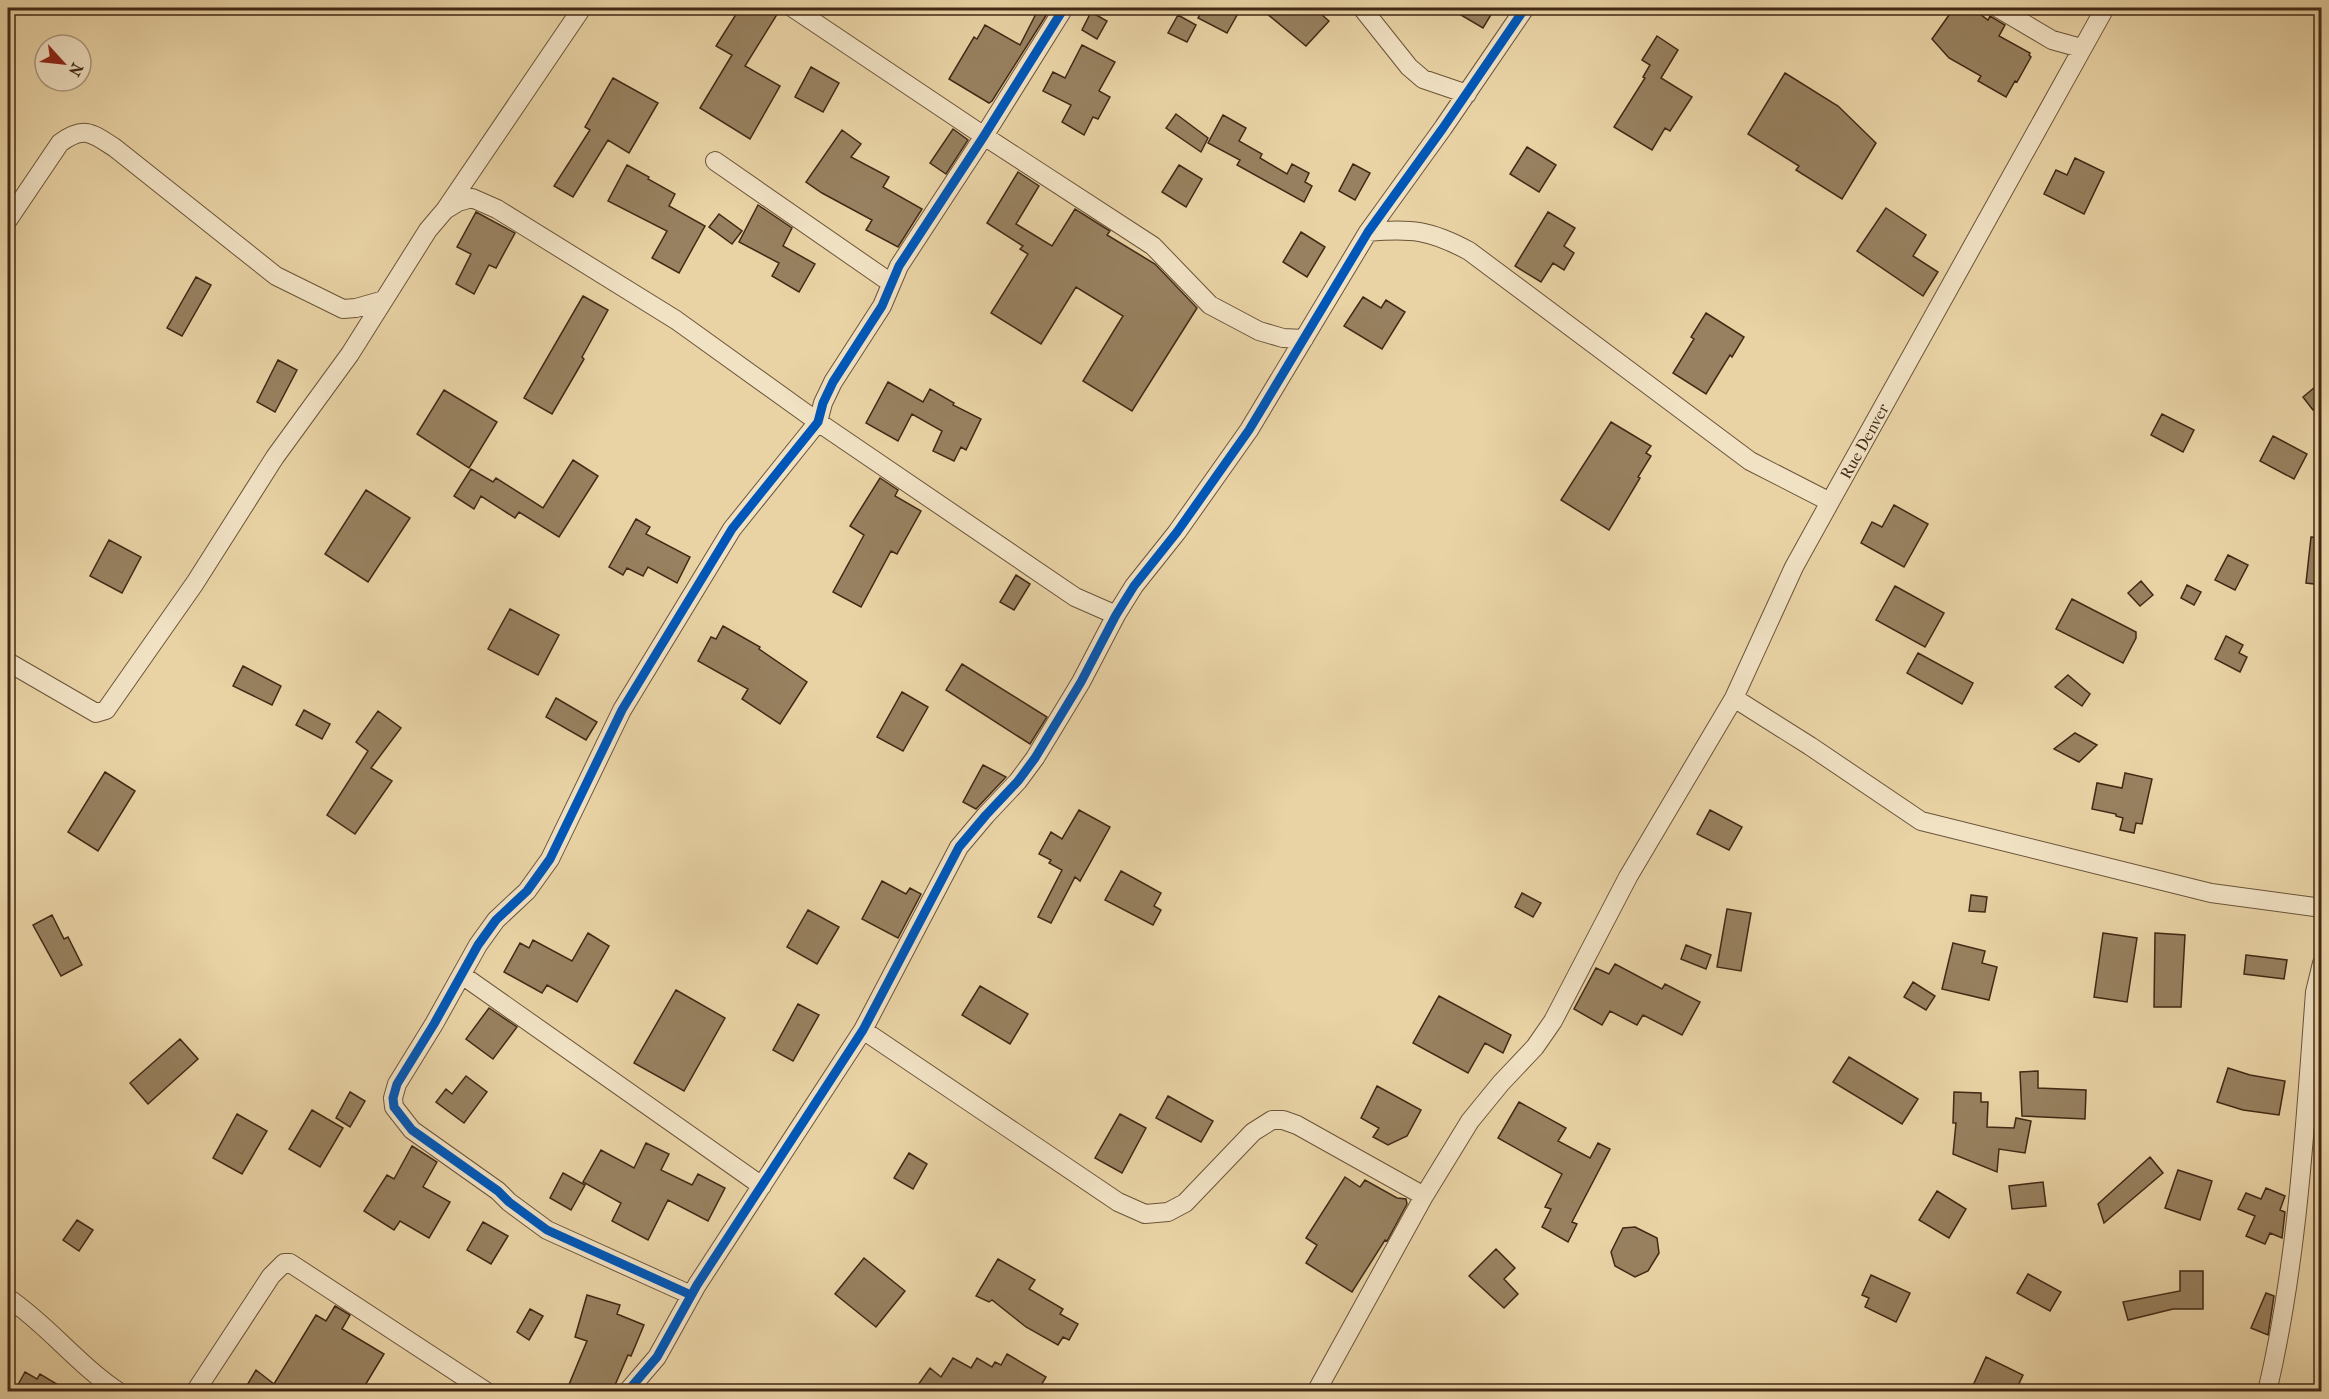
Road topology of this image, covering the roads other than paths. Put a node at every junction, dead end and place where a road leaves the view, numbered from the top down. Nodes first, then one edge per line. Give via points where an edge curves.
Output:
1 (582, 8) edge
2 (793, 8) edge
3 (1064, 8) edge
4 (1362, 8) edge
5 (1525, 8) edge
6 (1998, 8) edge
7 (2104, 8) edge
8 (2082, 48) junction
9 (1467, 94) junction
10 (984, 136) junction
11 (715, 161) dead end
12 (445, 210) junction
13 (8, 220) edge
14 (1368, 232) junction
15 (891, 283) junction
16 (384, 300) junction
17 (1304, 339) junction
18 (818, 422) junction
19 (1830, 502) junction
20 (1116, 615) junction
21 (8, 662) edge
22 (1734, 698) junction
23 (2322, 908) edge
24 (2322, 963) edge
25 (462, 975) junction
26 (863, 1029) junction
27 (762, 1186) junction
28 (1424, 1196) junction
29 (692, 1294) junction
30 (8, 1298) edge
31 (119, 1392) edge
32 (195, 1392) edge
33 (487, 1392) edge
34 (627, 1392) edge
35 (1316, 1392) edge
36 (2267, 1392) edge

1 - 12 street
2 - 10 street
3 - 10 street
4 - 9 street via 1423,79
5 - 9 street
6 - 8 street via 2052,40
7 - 8 street, Rue Denver
8 - 19 street, Rue Denver
9 - 14 street
10 - 15 street
10 - 17 street via 1153,246 1210,305 1259,332
11 - 15 street
12 - 16 street
12 - 18 street via 472,198 497,209 676,320
13 - 16 street via 60,143 83,132 115,148 276,276 343,309
14 - 17 street
14 - 19 street via 1420,231 1468,251 1750,461
15 - 18 street via 882,306 833,382
16 - 21 street via 350,354 274,457 195,583 106,711 96,713
17 - 20 street via 1249,430
18 - 20 street via 1076,597
18 - 25 street via 732,529 622,711 550,859 527,891 496,920
19 - 22 street, Rue Denver via 1794,567
20 - 26 street via 1035,758 959,847
22 - 23 street via 1920,821 2211,893
22 - 28 street, Rue Denver via 1629,877 1553,1021 1470,1121
24 - 36 street via 2315,992 2299,1200
25 - 27 street
25 - 29 street via 397,1084 393,1098 400,1116 412,1130 498,1191 532,1221
26 - 27 street
26 - 28 street via 1118,1202 1145,1214 1168,1212 1185,1203 1253,1132 1272,1120 1296,1125
27 - 29 street
28 - 35 street, Rue Denver
29 - 34 street via 657,1357
30 - 31 street
32 - 33 street via 271,1276 284,1263 290,1263

